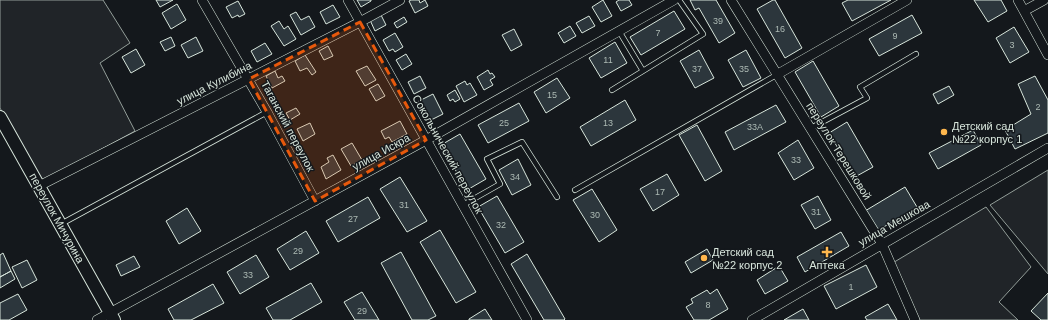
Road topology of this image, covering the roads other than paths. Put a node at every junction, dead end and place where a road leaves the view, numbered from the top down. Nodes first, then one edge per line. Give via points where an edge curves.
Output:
1 (202, 0) edge
2 (348, 0) edge
3 (400, 0) edge
4 (674, 0) edge
5 (679, 0) edge
6 (731, 0) edge
7 (907, 0) edge
8 (1018, 0) edge
9 (1044, 0) edge
10 (1024, 11) junction
11 (360, 22) junction
12 (619, 31) junction
13 (916, 54) dead end
14 (1048, 55) edge
15 (643, 71) junction
16 (778, 74) junction
17 (249, 79) junction
18 (612, 90) dead end
19 (267, 112) junction
20 (0, 117) edge
21 (811, 128) junction
22 (426, 140) junction
23 (1048, 148) edge
24 (39, 186) junction
25 (575, 190) dead end
26 (556, 197) dead end
27 (315, 201) junction
28 (463, 205) junction
29 (60, 224) junction
30 (882, 244) junction
31 (112, 316) edge
32 (97, 320) edge
33 (527, 320) edge
34 (752, 320) edge
35 (914, 320) edge

1 - 17 street, Таганский переулок
2 - 11 street, Сокольнический переулок
3 - 11 street, улица Кулибина
4 - 12 street, улица Искра
5 - 15 lane via 703,34
6 - 16 street, переулок Терешковой
7 - 16 street
8 - 10 street
9 - 10 street
10 - 14 street
11 - 17 street, улица Кулибина
11 - 22 street, Сокольнический переулок
12 - 15 lane
12 - 22 street, улица Искра
13 - 21 lane via 860,86 867,98
15 - 18 lane
16 - 21 street, переулок Терешковой
16 - 25 lane
17 - 19 street, Таганский переулок
17 - 24 street, улица Кулибина
19 - 27 street, Таганский переулок
19 - 29 lane
20 - 24 main road, переулок Мичурина
21 - 30 street, переулок Терешковой
22 - 27 street, улица Искра
22 - 28 street, Сокольнический переулок
23 - 30 street, улица Мешкова
24 - 29 main road, переулок Мичурина
26 - 28 lane via 522,142 487,159 500,184
27 - 31 street, улица Искра
28 - 33 street, Сокольнический переулок
29 - 31 main road, переулок Мичурина
30 - 34 street, улица Мешкова
30 - 35 street, переулок Терешковой
31 - 32 street, улица Искра

